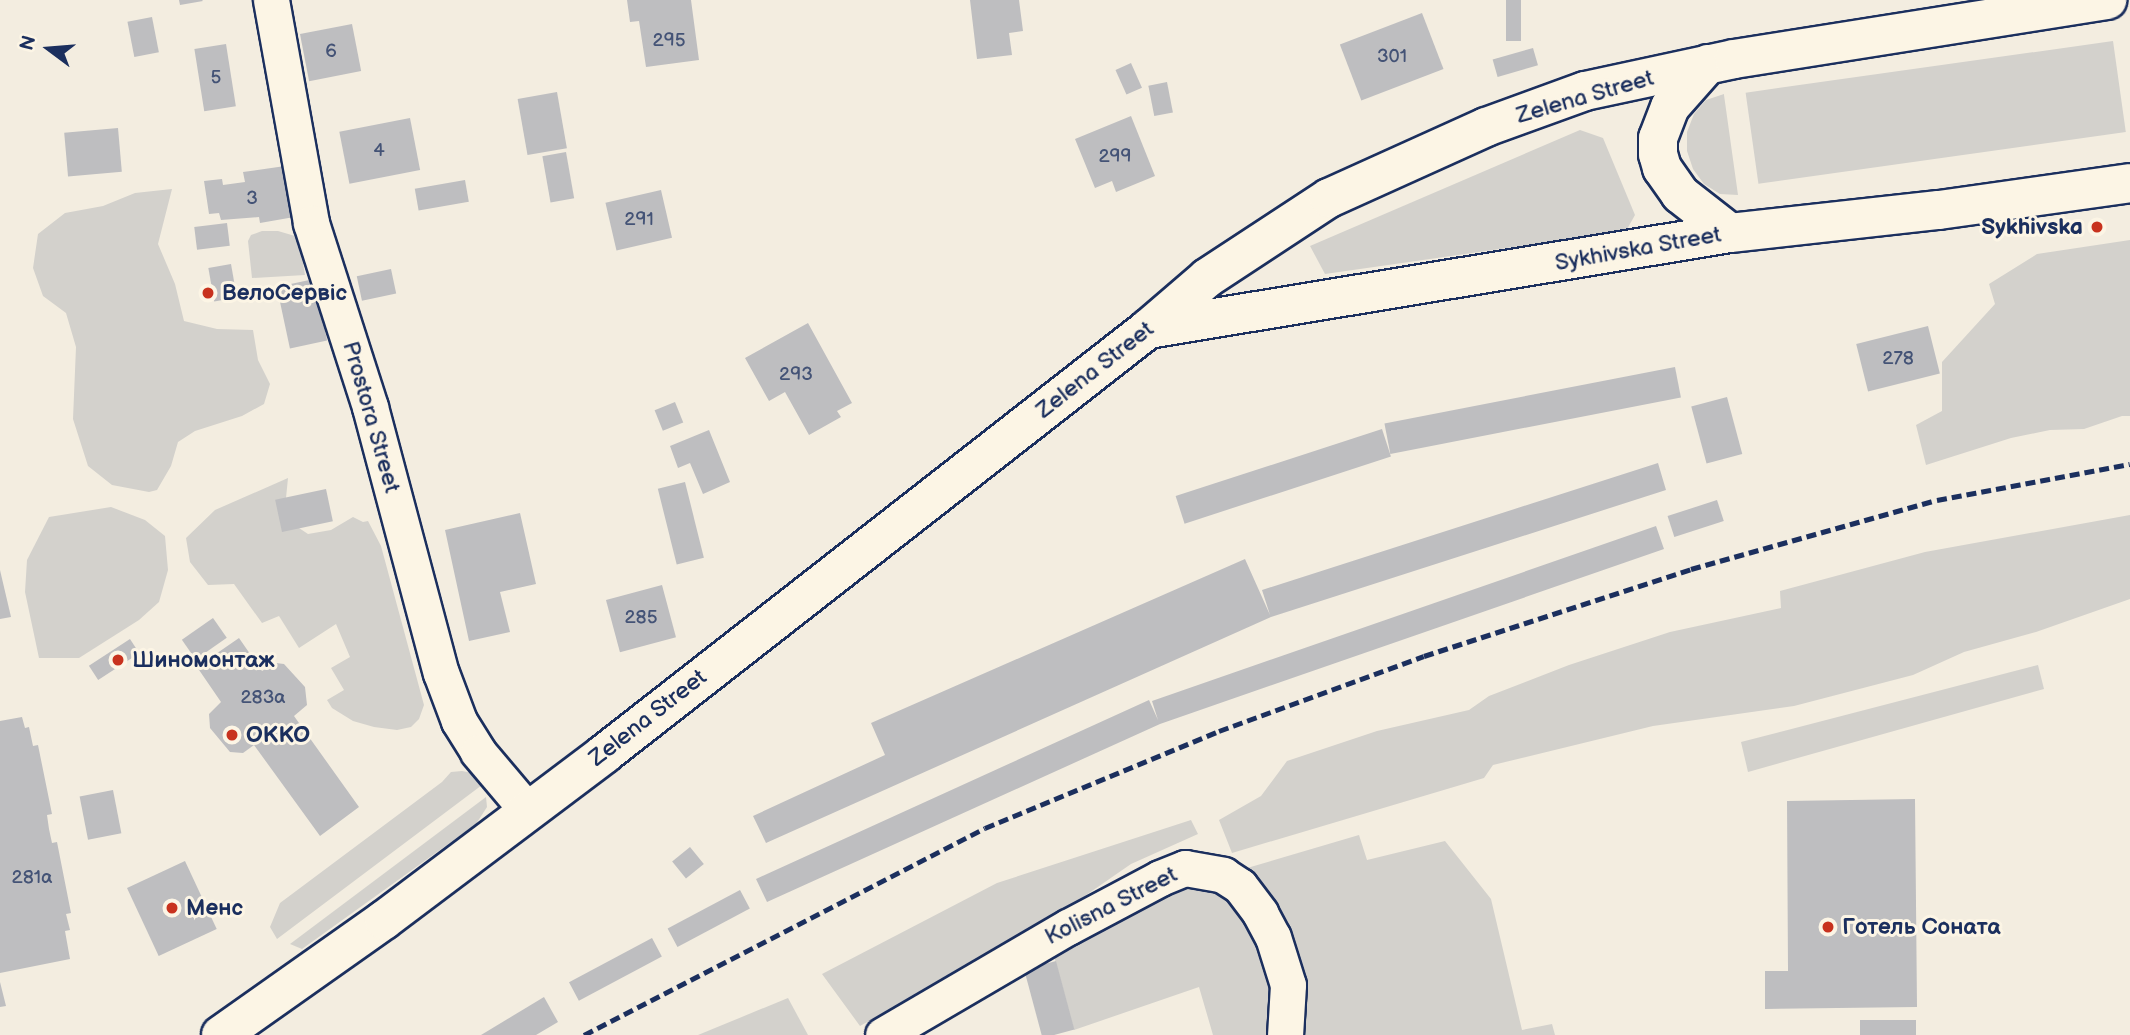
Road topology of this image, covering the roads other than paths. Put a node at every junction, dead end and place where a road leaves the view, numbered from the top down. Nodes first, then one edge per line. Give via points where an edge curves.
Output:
1 (271, 0) edge
2 (2107, 0) edge
3 (1708, 64) junction
4 (2130, 183) edge
5 (1730, 233) junction
6 (1148, 329) junction
7 (527, 810) junction
8 (222, 1035) edge
9 (883, 1035) edge
10 (1285, 1035) edge

1 - 7 street, Prostora Street via 311,223 374,419 440,673 459,721 478,752
2 - 3 main road, Zelena Street
3 - 5 main road via 1670,107 1662,122 1658,153 1662,168 1680,194
3 - 6 main road, Zelena Street via 1550,104 1486,127 1329,198 1207,278
4 - 5 main road, Sykhivska Street
5 - 6 main road, Sykhivska Street
6 - 7 main road, Zelena Street
7 - 8 main road, Zelena Street via 384,920
9 - 10 street, Kolisna Street via 1078,922 1185,868 1223,875 1240,886 1260,913 1288,985

